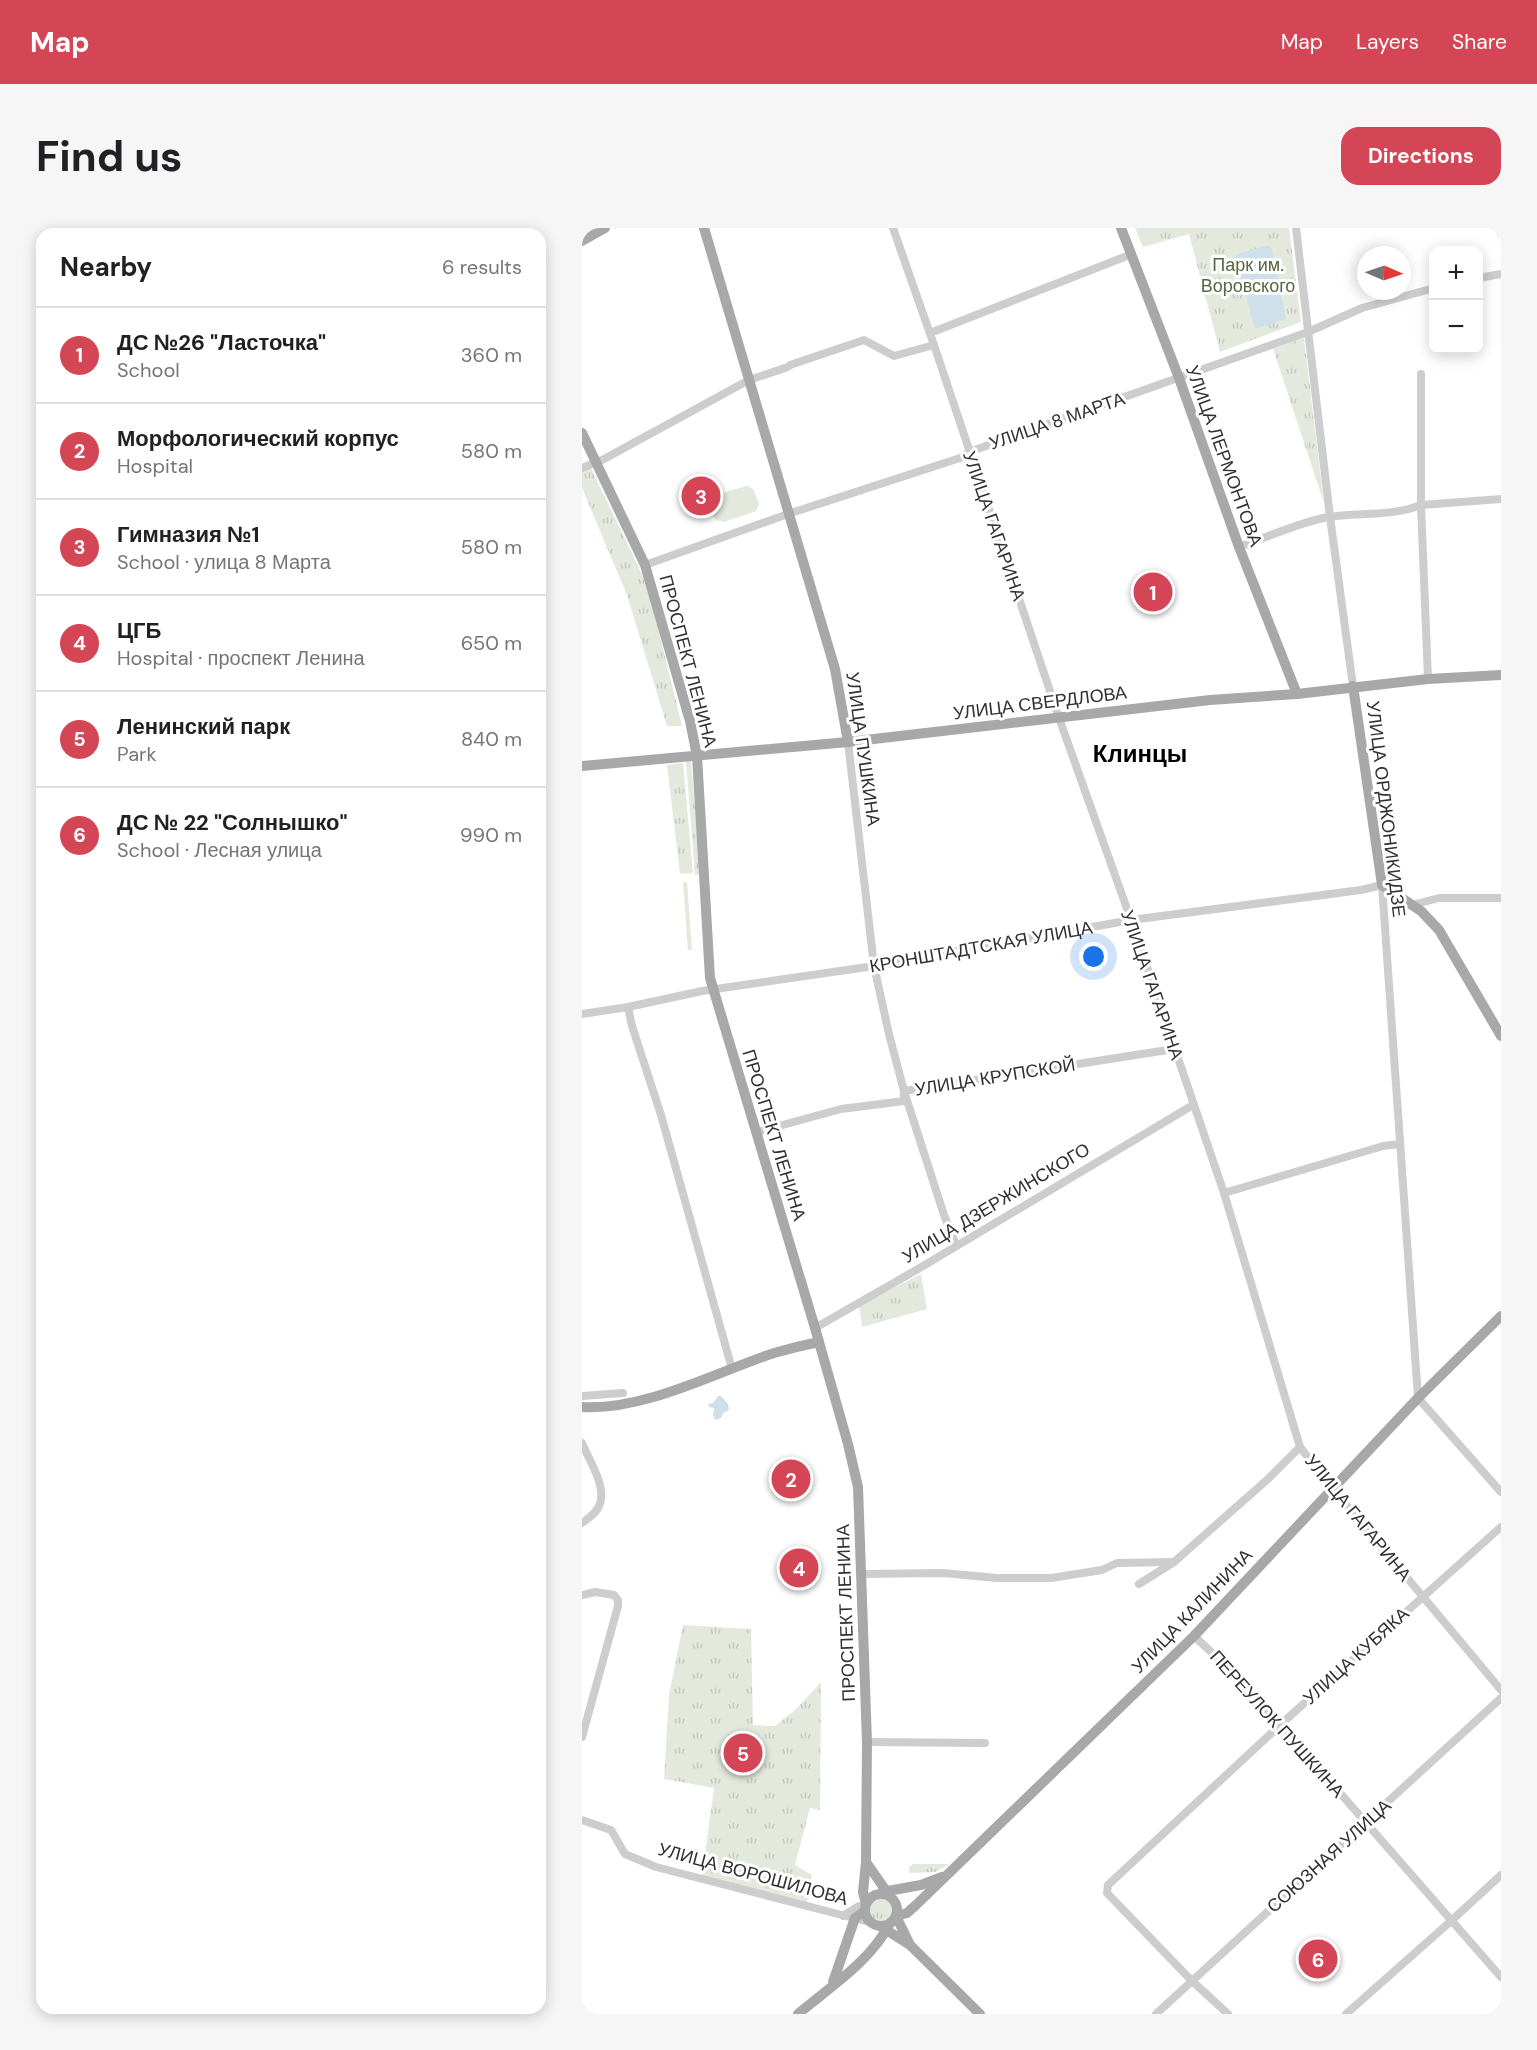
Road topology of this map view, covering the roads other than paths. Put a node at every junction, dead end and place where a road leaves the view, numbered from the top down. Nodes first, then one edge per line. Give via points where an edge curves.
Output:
1 (595, 228) edge
2 (605, 228) edge
3 (704, 228) edge
4 (893, 228) edge
5 (1122, 228) edge
6 (1296, 228) edge
7 (1500, 228) edge
8 (1501, 234) edge
9 (582, 235) edge
10 (582, 241) edge
11 (1132, 254) junction
12 (1501, 274) edge
13 (1483, 277) edge
14 (1429, 289) edge
15 (1308, 332) junction
16 (930, 333) junction
17 (934, 345) junction
18 (1421, 374) dead end
19 (1179, 378) junction
20 (749, 380) junction
21 (582, 433) edge
22 (969, 452) junction
23 (596, 462) junction
24 (582, 468) edge
25 (1501, 499) edge
26 (1421, 505) junction
27 (788, 514) junction
28 (1330, 517) junction
29 (1239, 547) junction
30 (645, 564) junction
31 (1501, 675) edge
32 (1428, 679) junction
33 (1353, 686) junction
34 (1297, 694) junction
35 (1059, 718) junction
36 (848, 742) junction
37 (697, 756) junction
38 (582, 765) edge
39 (1382, 885) junction
40 (1501, 898) edge
41 (1412, 904) junction
42 (1131, 920) junction
43 (874, 966) junction
44 (712, 989) junction
45 (628, 1007) junction
46 (582, 1014) edge
47 (1501, 1036) edge
48 (1174, 1049) junction
49 (904, 1091) junction
50 (1193, 1105) junction
51 (757, 1132) junction
52 (1400, 1144) junction
53 (1224, 1193) junction
54 (956, 1245) junction
55 (1501, 1316) edge
56 (815, 1328) junction
57 (819, 1342) junction
58 (732, 1369) junction
59 (623, 1393) dead end
60 (582, 1396) edge
61 (1418, 1398) junction
62 (582, 1407) edge
63 (582, 1443) edge
64 (1300, 1447) junction
65 (1332, 1488) junction
66 (1501, 1492) edge
67 (582, 1522) edge
68 (1501, 1527) edge
69 (1174, 1562) junction
70 (861, 1574) junction
71 (1139, 1584) dead end
72 (582, 1595) edge
73 (1422, 1596) junction
74 (1194, 1636) junction
75 (1501, 1690) edge
76 (1501, 1698) edge
77 (1280, 1725) junction
78 (582, 1737) edge
79 (867, 1742) junction
80 (986, 1743) dead end
81 (582, 1820) edge
82 (1366, 1822) junction
83 (866, 1862) junction
84 (950, 1872) junction
85 (1501, 1875) edge
86 (884, 1893) junction
87 (866, 1907) junction
88 (843, 1916) junction
89 (854, 1919) junction
90 (1451, 1921) junction
91 (887, 1922) junction
92 (910, 1945) junction
93 (1501, 1977) edge
94 (1191, 1980) junction
95 (831, 1985) junction
96 (798, 2014) edge
97 (980, 2014) edge
98 (1156, 2014) edge
99 (1228, 2014) edge
100 (1346, 2014) edge

1 - 9 main road
2 - 10 main road
3 - 20 main road, УЛИЦА ПУШКИНА
4 - 16 street, УЛИЦА ГАГАРИНА
5 - 11 main road, УЛИЦА ЛЕРМОНТОВА
6 - 15 street, УЛИЦА ОРДЖОНИКИДЗЕ
7 - 8 street
11 - 16 street
11 - 19 main road, УЛИЦА ЛЕРМОНТОВА
12 - 13 street
14 - 15 street, УЛИЦА 8 МАРТА via 1362,308
15 - 19 street, УЛИЦА 8 МАРТА
15 - 28 street, УЛИЦА ОРДЖОНИКИДЗЕ
16 - 17 street, УЛИЦА ГАГАРИНА
17 - 20 street via 894,356 864,340
17 - 22 street, УЛИЦА ГАГАРИНА
18 - 26 street
19 - 22 street, УЛИЦА 8 МАРТА
19 - 29 main road, УЛИЦА ЛЕРМОНТОВА
20 - 23 street
20 - 27 main road, УЛИЦА ПУШКИНА
21 - 23 main road, ПРОСПЕКТ ЛЕНИНА
22 - 27 street, УЛИЦА 8 МАРТА
22 - 35 street, УЛИЦА ГАГАРИНА
23 - 24 street
23 - 30 main road, ПРОСПЕКТ ЛЕНИНА
25 - 26 street
26 - 28 street via 1408,510
26 - 32 street
27 - 30 street, УЛИЦА 8 МАРТА
27 - 36 main road, УЛИЦА ПУШКИНА via 835,669
28 - 29 street
28 - 33 street, УЛИЦА ОРДЖОНИКИДЗЕ
29 - 34 main road, УЛИЦА ЛЕРМОНТОВА
30 - 37 main road, ПРОСПЕКТ ЛЕНИНА
31 - 32 main road, УЛИЦА СВЕРДЛОВА
32 - 33 main road, УЛИЦА СВЕРДЛОВА
33 - 34 main road, УЛИЦА СВЕРДЛОВА
33 - 39 main road, УЛИЦА ОРДЖОНИКИДЗЕ
34 - 35 main road, УЛИЦА СВЕРДЛОВА
35 - 36 main road, УЛИЦА СВЕРДЛОВА
35 - 42 street, УЛИЦА ГАГАРИНА
36 - 37 main road, УЛИЦА СВЕРДЛОВА
36 - 43 street, УЛИЦА ПУШКИНА
37 - 38 main road, УЛИЦА СВЕРДЛОВА
37 - 44 main road, ПРОСПЕКТ ЛЕНИНА
39 - 41 main road
39 - 42 street, КРОНШТАДТСКАЯ УЛИЦА
39 - 52 street, УЛИЦА ОРДЖОНИКИДЗЕ
40 - 41 street via 1439,898
41 - 47 main road via 1439,930
42 - 43 street, КРОНШТАДТСКАЯ УЛИЦА
42 - 48 street, УЛИЦА ГАГАРИНА
43 - 44 street, КРОНШТАДТСКАЯ УЛИЦА
43 - 49 street, УЛИЦА ПУШКИНА
44 - 45 street, КРОНШТАДТСКАЯ УЛИЦА
44 - 51 main road, ПРОСПЕКТ ЛЕНИНА
45 - 46 street, КРОНШТАДТСКАЯ УЛИЦА
45 - 58 street
48 - 49 street, УЛИЦА КРУПСКОЙ
48 - 50 street, УЛИЦА ГАГАРИНА
49 - 51 street, УЛИЦА КРУПСКОЙ via 904,1101 841,1109
49 - 54 street, УЛИЦА ПУШКИНА
50 - 53 street, УЛИЦА ГАГАРИНА
50 - 54 street, УЛИЦА ДЗЕРЖИНСКОГО
51 - 56 main road, ПРОСПЕКТ ЛЕНИНА
52 - 53 street
52 - 61 street, УЛИЦА ОРДЖОНИКИДЗЕ
53 - 64 street, УЛИЦА ГАГАРИНА
54 - 56 street, УЛИЦА ДЗЕРЖИНСКОГО
55 - 61 main road, УЛИЦА КАЛИНИНА
56 - 57 main road, ПРОСПЕКТ ЛЕНИНА
57 - 58 main road via 773,1353
57 - 70 main road, ПРОСПЕКТ ЛЕНИНА via 858,1487
58 - 62 main road via 631,1402
59 - 60 street
61 - 65 main road, УЛИЦА КАЛИНИНА
61 - 66 street
63 - 67 street via 602,1496 595,1513
64 - 65 street, УЛИЦА ГАГАРИНА
64 - 69 street
65 - 73 street, УЛИЦА ГАГАРИНА
65 - 74 main road, УЛИЦА КАЛИНИНА
68 - 73 street, УЛИЦА КУБЯКА
69 - 70 street via 1116,1563 1102,1570 1051,1578
69 - 71 street
70 - 79 main road, ПРОСПЕКТ ЛЕНИНА
72 - 78 street via 596,1592 614,1595 618,1600
73 - 75 street, УЛИЦА ГАГАРИНА
73 - 77 street, УЛИЦА КУБЯКА
74 - 77 street, ПЕРЕУЛОК ПУШКИНА via 1242,1681
74 - 84 main road, УЛИЦА КАЛИНИНА
76 - 82 street, СОЮЗНАЯ УЛИЦА
77 - 82 street, ПЕРЕУЛОК ПУШКИНА
77 - 94 street, УЛИЦА КУБЯКА via 1108,1885 1107,1893
79 - 80 street
79 - 83 main road, ПРОСПЕКТ ЛЕНИНА
81 - 88 street, УЛИЦА ВОРОШИЛОВА via 611,1830 625,1854 656,1867
82 - 90 street, ПЕРЕУЛОК ПУШКИНА
82 - 94 street, СОЮЗНАЯ УЛИЦА
83 - 86 main road
83 - 87 main road, ПРОСПЕКТ ЛЕНИНА via 862,1889
84 - 86 main road via 921,1885
84 - 91 main road, УЛИЦА КАЛИНИНА via 910,1911
85 - 90 street
86 - 87 main road via 873,1896
86 - 91 main road via 896,1904
87 - 88 street via 859,1906
87 - 89 main road
87 - 91 main road via 868,1918
88 - 89 street, УЛИЦА ВОРОШИЛОВА
89 - 91 street, УЛИЦА ВОРОШИЛОВА
89 - 95 main road, УЛИЦА КАЛИНИНА
90 - 93 street, ПЕРЕУЛОК ПУШКИНА
90 - 100 street
91 - 92 main road
91 - 92 main road
91 - 95 main road, УЛИЦА КАЛИНИНА via 853,1968
92 - 97 main road
94 - 98 street, СОЮЗНАЯ УЛИЦА
94 - 99 street
95 - 96 main road, УЛИЦА КАЛИНИНА

